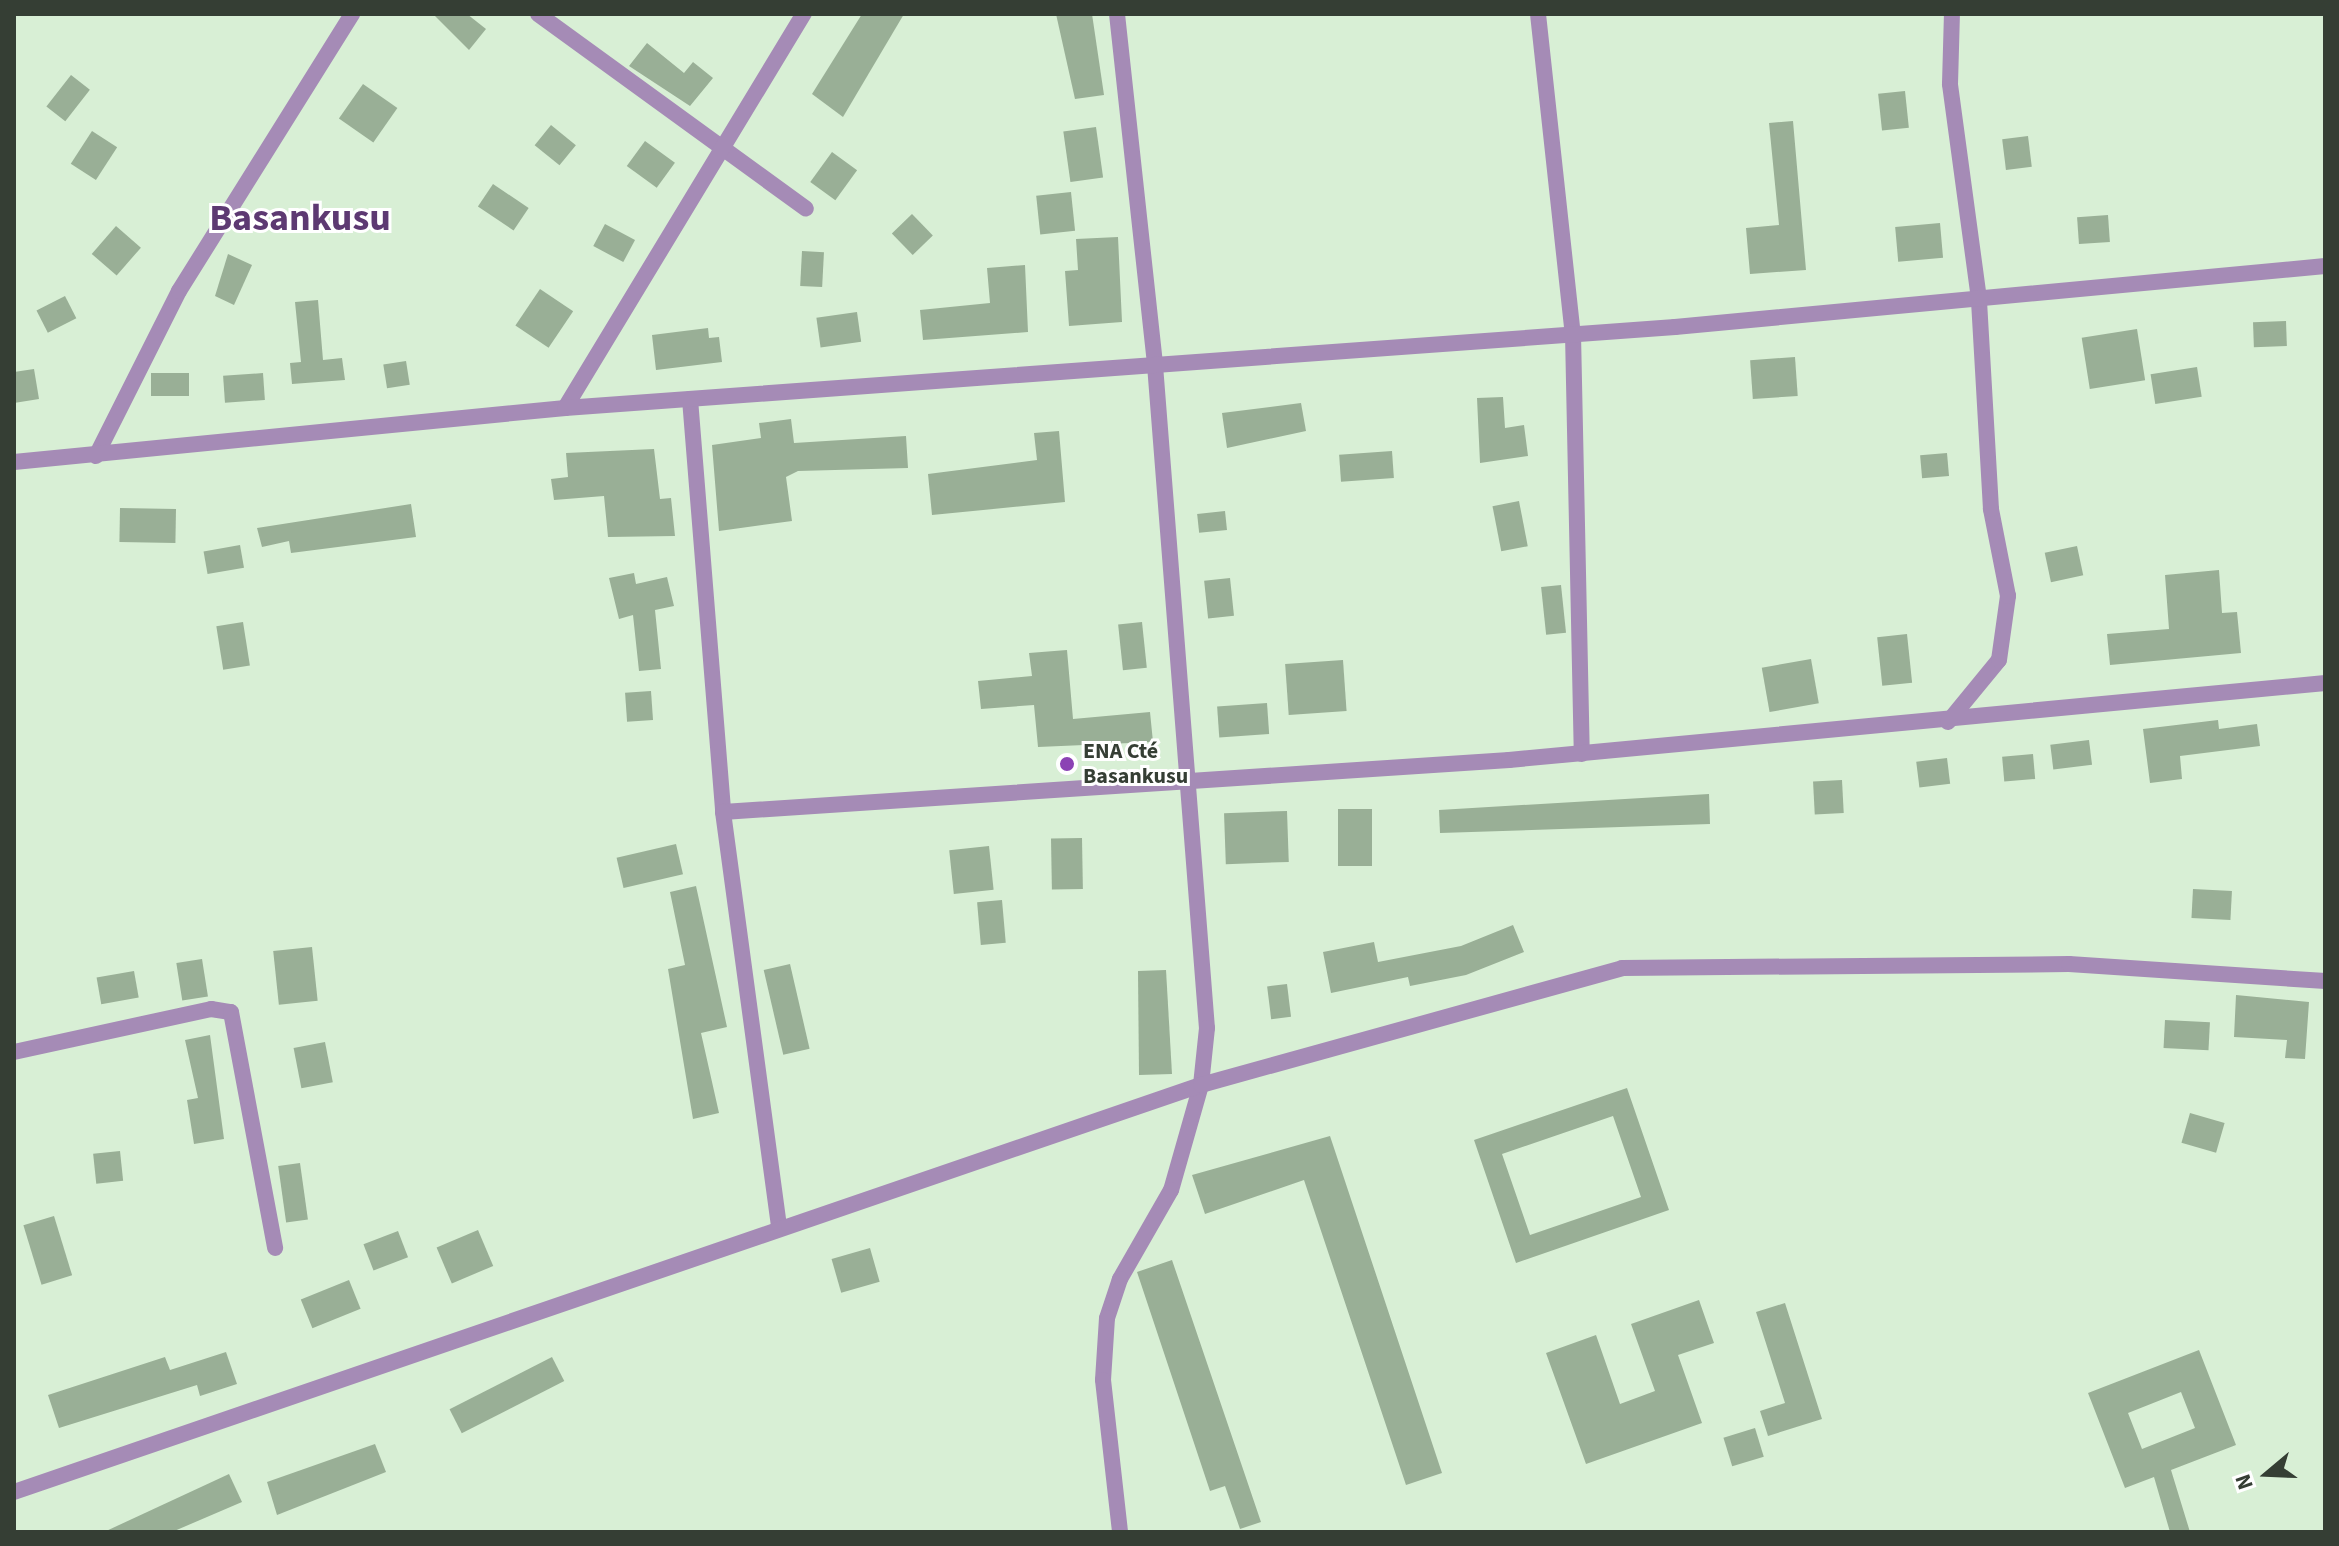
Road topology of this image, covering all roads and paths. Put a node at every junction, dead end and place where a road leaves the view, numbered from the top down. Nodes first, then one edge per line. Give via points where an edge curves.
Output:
1 (352, 14) edge
2 (538, 14) edge
3 (804, 14) edge
4 (1117, 14) edge
5 (1538, 14) edge
6 (1952, 14) edge
7 (720, 153) junction
8 (806, 209) dead end
9 (2325, 266) edge
10 (1979, 299) junction
11 (1573, 334) junction
12 (1155, 365) junction
13 (690, 399) junction
14 (565, 408) junction
15 (96, 456) junction
16 (14, 462) edge
17 (2325, 683) edge
18 (1948, 722) junction
19 (1582, 754) junction
20 (1189, 783) junction
21 (723, 812) junction
22 (2325, 981) edge
23 (14, 1052) edge
24 (1201, 1085) junction
25 (779, 1228) junction
26 (275, 1248) dead end
27 (14, 1492) edge
28 (1120, 1532) edge

1 - 15 street via 179,291
2 - 7 street
3 - 7 street
4 - 12 street
5 - 11 street
6 - 10 street via 1950,84
7 - 8 street
7 - 14 street
9 - 10 street
10 - 11 street
10 - 18 street via 2006,629 1988,681
11 - 12 street
11 - 19 street
12 - 13 street
12 - 20 street
13 - 14 street
13 - 21 street
14 - 15 street
15 - 16 street
17 - 18 street
18 - 19 street
19 - 20 street
20 - 21 street
20 - 24 street via 1203,915
21 - 25 street
22 - 24 street via 2069,964 1622,968
23 - 26 street via 211,1009 231,1012
24 - 25 street
24 - 28 street via 1171,1190 1120,1279 1107,1318 1103,1380
25 - 27 street

